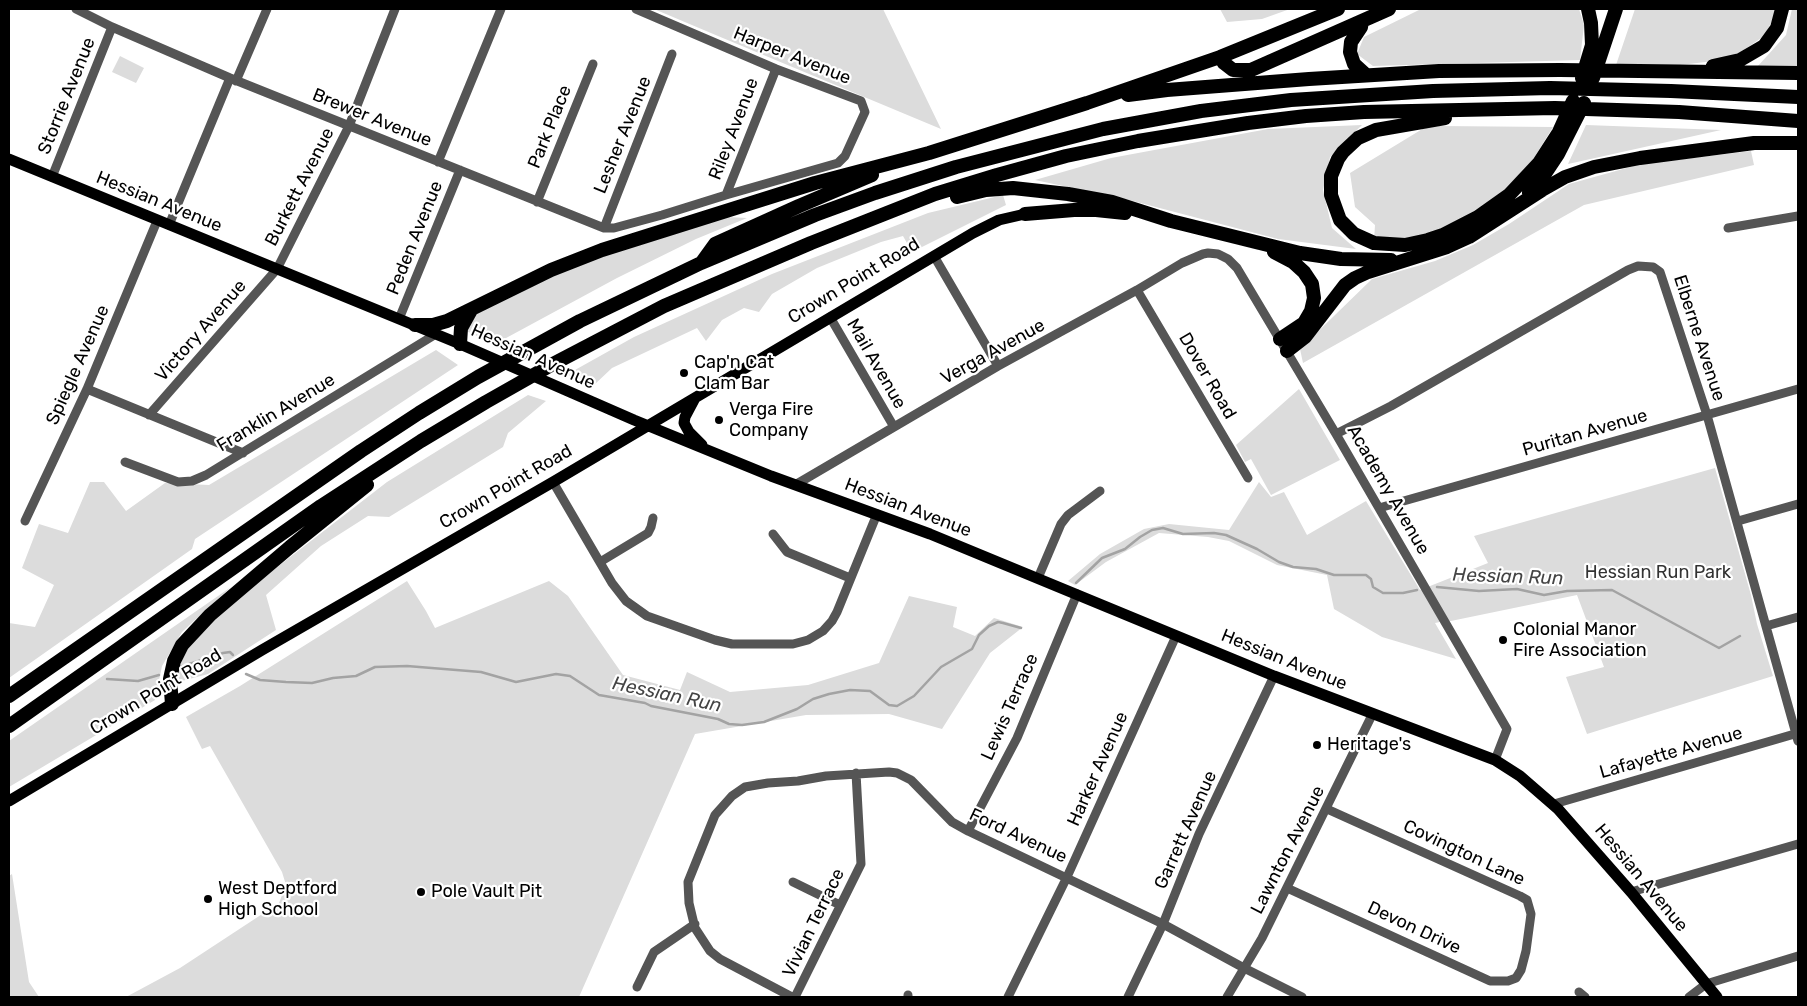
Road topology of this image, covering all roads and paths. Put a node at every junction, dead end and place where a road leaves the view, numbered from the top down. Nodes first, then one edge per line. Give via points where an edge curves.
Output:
1 (76, 9) edge
2 (267, 9) edge
3 (395, 9) edge
4 (501, 9) edge
5 (636, 9) edge
6 (1338, 9) edge
7 (1389, 9) edge
8 (1588, 9) edge
9 (1596, 9) edge
10 (1616, 9) edge
11 (1623, 9) edge
12 (1782, 9) edge
13 (1362, 21) junction
14 (112, 26) junction
15 (1608, 34) junction
16 (1592, 45) junction
17 (672, 54) dead end
18 (1220, 57) junction
19 (1593, 62) junction
20 (593, 64) dead end
21 (1264, 65) junction
22 (776, 68) junction
23 (1667, 71) junction
24 (1798, 73) edge
25 (1366, 75) junction
26 (1320, 78) junction
27 (233, 80) junction
28 (1798, 97) edge
29 (1087, 103) junction
30 (1512, 108) junction
31 (1570, 121) junction
32 (1798, 121) edge
33 (349, 126) junction
34 (1798, 143) edge
35 (929, 153) junction
36 (9, 159) edge
37 (438, 162) junction
38 (460, 170) junction
39 (52, 177) junction
40 (726, 195) junction
41 (537, 202) junction
42 (1511, 211) junction
43 (1025, 214) joint
44 (1798, 216) edge
45 (877, 217) junction
46 (1171, 220) junction
47 (157, 221) junction
48 (169, 224) junction
49 (604, 228) junction
50 (1728, 228) dead end
51 (1258, 243) junction
52 (1209, 253) joint
53 (1422, 255) junction
54 (934, 256) junction
55 (701, 262) junction
56 (277, 269) junction
57 (1138, 290) junction
58 (472, 309) junction
59 (830, 317) junction
60 (399, 319) junction
61 (415, 325) junction
62 (436, 334) junction
63 (1283, 345) junction
64 (465, 346) junction
65 (998, 366) junction
66 (87, 389) junction
67 (1798, 389) edge
68 (695, 398) junction
69 (1707, 414) junction
70 (149, 415) junction
71 (648, 426) junction
72 (894, 426) junction
73 (1336, 434) junction
74 (704, 448) junction
75 (243, 453) junction
76 (125, 462) dead end
77 (388, 463) junction
78 (1248, 478) dead end
79 (553, 482) junction
80 (795, 485) junction
81 (1100, 491) dead end
82 (1798, 504) edge
83 (1379, 508) junction
84 (877, 514) junction
85 (653, 518) dead end
86 (25, 521) dead end
87 (1738, 521) junction
88 (773, 534) dead end
89 (600, 562) junction
90 (850, 578) junction
91 (1038, 578) junction
92 (1077, 594) junction
93 (1798, 617) edge
94 (1766, 626) junction
95 (1176, 636) junction
96 (1274, 676) junction
97 (11, 694) edge
98 (172, 704) junction
99 (1372, 714) junction
100 (9, 726) edge
101 (1798, 736) edge
102 (1495, 760) junction
103 (856, 773) junction
104 (9, 801) edge
105 (1554, 804) junction
106 (1327, 809) junction
107 (968, 831) junction
108 (1798, 844) edge
109 (1066, 877) junction
110 (792, 882) dead end
111 (1287, 888) junction
112 (1631, 892) junction
113 (840, 905) junction
114 (694, 924) junction
115 (1163, 924) junction
116 (1798, 956) edge
117 (1522, 966) joint
118 (1244, 968) junction
119 (1706, 984) junction
120 (637, 987) dead end
121 (794, 997) edge
122 (1008, 997) edge
123 (1128, 997) edge
124 (1227, 997) edge
125 (1302, 997) edge
126 (1690, 997) edge
127 (1718, 997) edge

1 - 14 street, Brewer Avenue
2 - 27 street
3 - 33 street, Burkett Avenue
4 - 37 street
5 - 22 street, Harper Avenue
6 - 18 highway
7 - 13 highway
8 - 16 highway
9 - 16 highway
10 - 15 highway
11 - 15 highway
12 - 23 highway via 1774,34 1764,46 1748,56 1718,65
13 - 21 highway
13 - 25 highway via 1351,42 1350,52 1354,64
14 - 27 street, Brewer Avenue
14 - 39 street, Storrie Avenue
15 - 19 highway
16 - 19 highway
17 - 49 street, Lesher Avenue
18 - 21 highway via 1228,67 1239,72
18 - 29 highway
19 - 31 highway
20 - 41 street, Park Place
21 - 26 highway via 1281,73
22 - 40 street, Riley Avenue
22 - 40 street, Harper Avenue via 861,101 864,112 845,156 838,164
23 - 24 highway
23 - 25 highway via 1512,70
25 - 26 highway
26 - 29 highway via 1167,90
27 - 33 street, Brewer Avenue
27 - 48 street
28 - 55 highway via 1620,89 1491,89 1342,96 1201,111 1103,129 956,167 823,212
29 - 35 highway
30 - 31 highway via 1488,115 1423,121 1376,130 1358,138 1338,159 1331,176 1331,195 1340,220 1354,234 1374,244 1384,245 1416,243 1456,230 1498,204 1521,184
30 - 32 highway via 1679,112
30 - 45 highway via 1335,114 1248,122 1174,134 1066,156 997,175 935,194
31 - 42 highway via 1546,172
33 - 37 street, Brewer Avenue
33 - 56 street, Burkett Avenue
34 - 42 highway via 1735,145 1594,167 1559,180
35 - 55 highway via 715,244
35 - 58 highway via 816,183 602,250 551,270
36 - 39 main road, Hessian Avenue
37 - 38 street, Brewer Avenue
38 - 41 street, Brewer Avenue
38 - 60 street, Peden Avenue
39 - 47 main road, Hessian Avenue
40 - 49 street, Riley Avenue via 614,228
41 - 49 street, Brewer Avenue
42 - 53 highway via 1470,237
43 - 46 highway via 1096,210
43 - 54 main road, Crown Point Road via 990,224
44 - 50 street
45 - 46 highway via 894,218 978,192 1013,188 1084,196
45 - 77 highway via 664,306 486,402
46 - 51 highway
47 - 48 main road, Hessian Avenue
47 - 66 street, Spiegle Avenue
48 - 56 main road, Hessian Avenue
51 - 53 highway via 1341,259 1388,260
51 - 63 highway via 1297,265 1308,276 1313,289 1314,303 1307,320
52 - 57 street, Verga Avenue via 1195,256
52 - 63 street, Academy Avenue via 1228,259 1237,268
53 - 63 highway via 1361,274 1350,282 1305,337
54 - 59 main road, Crown Point Road
54 - 65 street
55 - 97 highway via 580,321 478,376 425,409
56 - 60 main road, Hessian Avenue
56 - 70 street, Victory Avenue
57 - 65 street, Verga Avenue
57 - 78 street, Dover Road
58 - 61 highway via 437,324
58 - 64 highway via 460,331
59 - 68 main road, Crown Point Road
59 - 72 street, Mail Avenue
60 - 61 main road, Hessian Avenue
61 - 62 main road, Hessian Avenue
62 - 64 main road, Hessian Avenue
62 - 75 street, Franklin Avenue
63 - 73 street, Academy Avenue
64 - 71 main road, Hessian Avenue
65 - 72 street, Verga Avenue
66 - 70 street
66 - 86 street, Spiegle Avenue
67 - 69 street, Puritan Avenue
68 - 71 main road, Crown Point Road
68 - 74 main road via 684,423
69 - 73 street, Elberne Avenue via 1660,272 1646,265 1628,270
69 - 83 street, Puritan Avenue
69 - 87 street, Elberne Avenue
70 - 75 street
71 - 74 main road, Hessian Avenue
71 - 79 main road, Crown Point Road
72 - 80 street, Verga Avenue
73 - 83 street, Academy Avenue
74 - 80 main road, Hessian Avenue
75 - 76 street, Franklin Avenue via 192,481 178,482
77 - 98 highway via 374,480 210,615 182,645 170,679
77 - 100 highway via 321,506
79 - 89 street
79 - 98 main road, Crown Point Road
80 - 84 main road, Hessian Avenue
81 - 91 street via 1061,524
82 - 87 street
83 - 102 street, Academy Avenue via 1508,729
84 - 90 street
84 - 91 main road, Hessian Avenue
85 - 89 street via 648,534
87 - 94 street, Elberne Avenue
88 - 90 street via 787,552
89 - 90 street via 626,601 647,616 732,644 793,644 812,638 832,621
91 - 92 main road, Hessian Avenue
92 - 95 main road, Hessian Avenue
92 - 107 street, Lewis Terrace via 1017,738
93 - 94 street
94 - 101 street, Elberne Avenue
95 - 96 main road, Hessian Avenue
95 - 109 street, Harker Avenue
96 - 99 main road, Hessian Avenue
96 - 115 street, Garrett Avenue via 1199,834
98 - 104 main road, Crown Point Road
99 - 102 main road, Hessian Avenue
99 - 106 street, Lawnton Avenue
101 - 105 street, Lafayette Avenue
102 - 105 main road, Hessian Avenue
103 - 107 street, Ford Avenue via 890,772 904,776 952,822
103 - 113 street, Vivian Terrace via 861,864
103 - 114 street, Ford Avenue via 768,783 745,788 732,796 715,815 688,882
105 - 112 main road, Hessian Avenue
106 - 111 street, Lawnton Avenue
106 - 117 street, Covington Lane via 1527,900 1531,914
107 - 109 street, Ford Avenue
108 - 112 street
109 - 115 street, Ford Avenue
109 - 122 street, Harker Avenue
110 - 113 street
111 - 117 street, Devon Drive via 1490,980 1516,978
111 - 118 street, Lawnton Avenue
112 - 119 main road, Hessian Avenue
113 - 121 street, Vivian Terrace
114 - 120 street via 654,952
114 - 121 street via 710,951
115 - 118 street, Ford Avenue
115 - 123 street, Garrett Avenue
116 - 119 street
118 - 124 street, Lawnton Avenue
118 - 125 street, Ford Avenue
119 - 126 street
119 - 127 main road, Hessian Avenue

